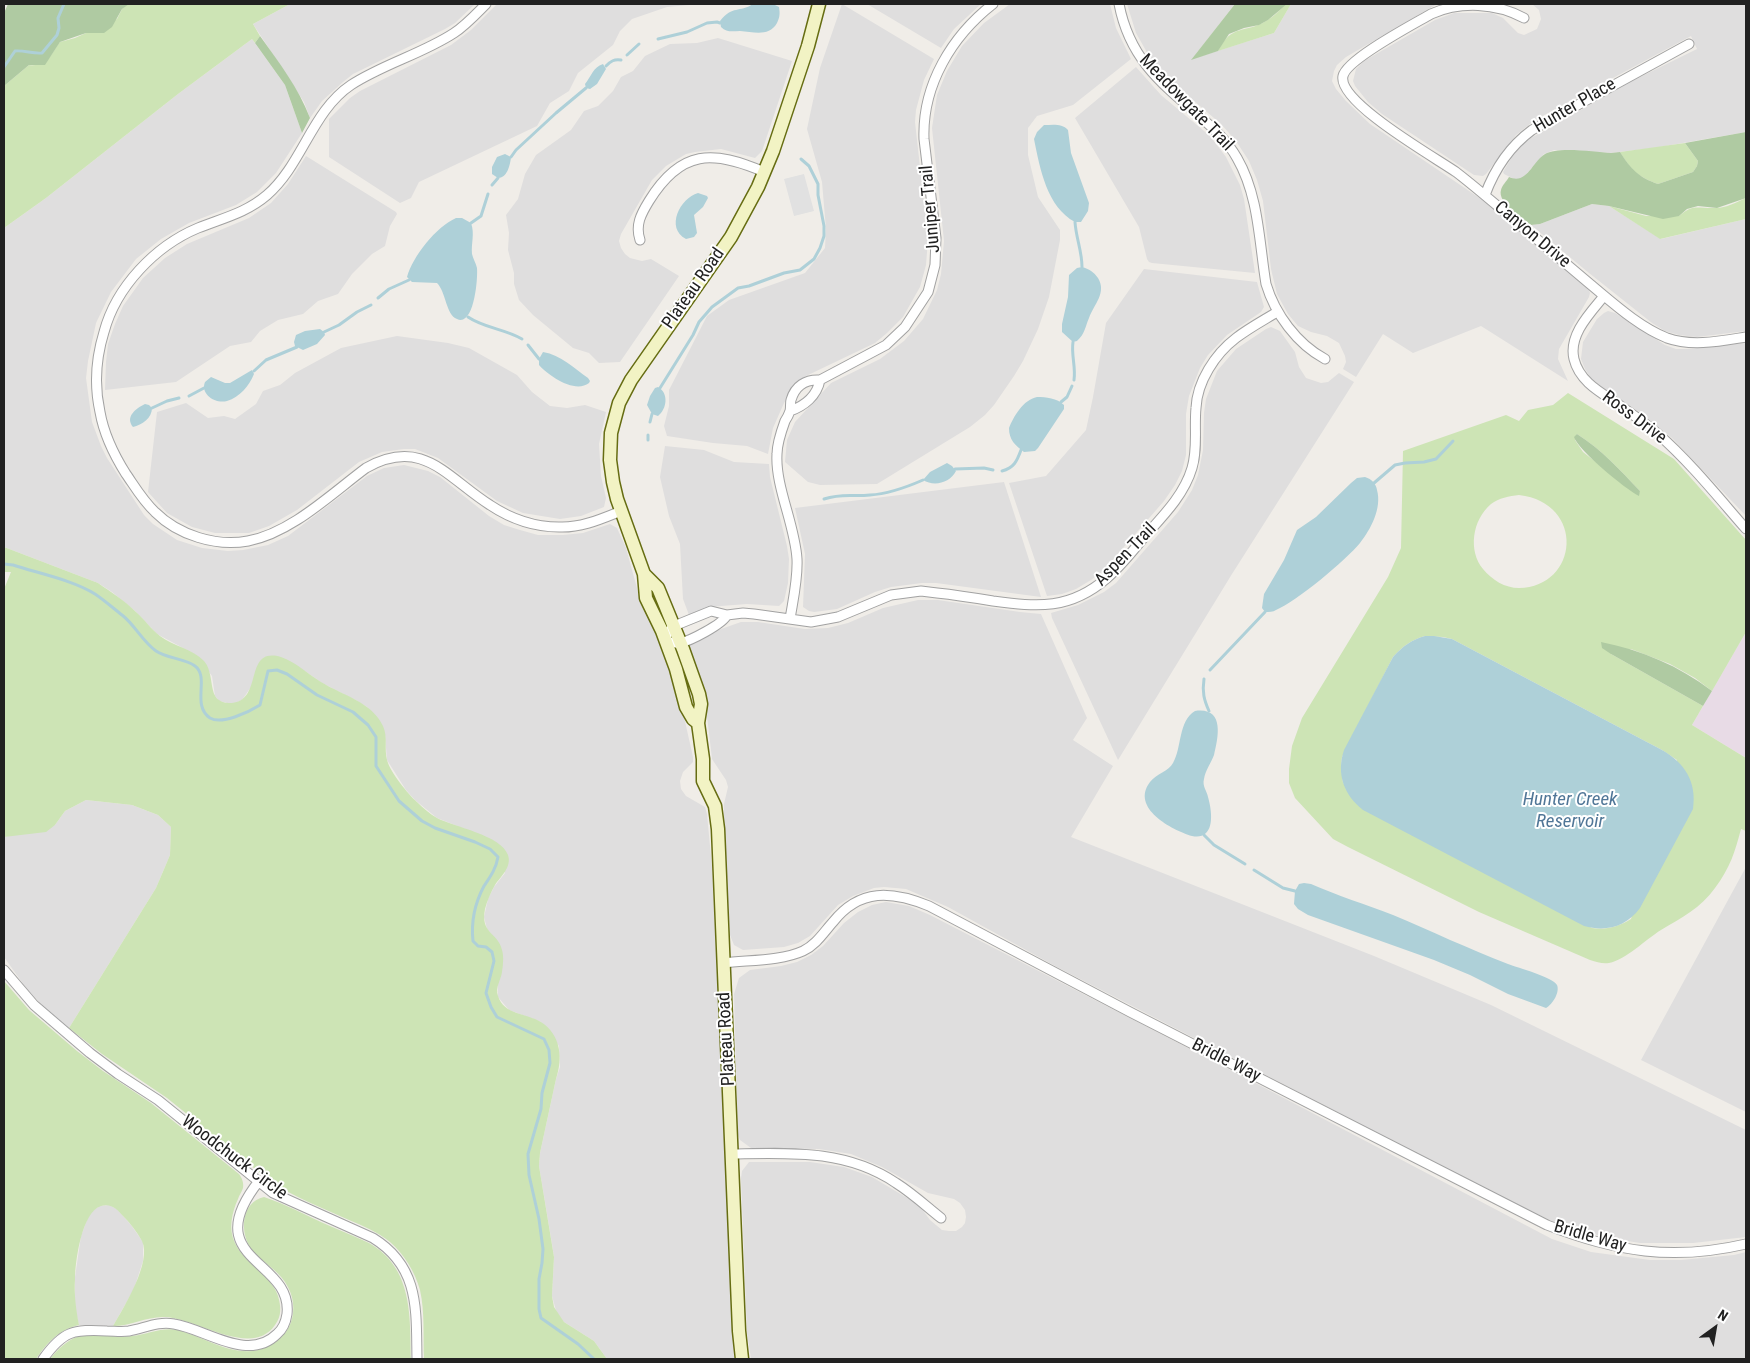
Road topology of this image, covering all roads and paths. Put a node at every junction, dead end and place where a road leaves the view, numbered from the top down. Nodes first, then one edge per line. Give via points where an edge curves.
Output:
1 (486, 4) edge
2 (819, 4) edge
3 (993, 4) edge
4 (1119, 4) edge
5 (1524, 18) dead end
6 (1690, 44) dead end
7 (764, 172) junction
8 (1485, 195) junction
9 (640, 240) dead end
10 (1604, 296) junction
11 (1278, 312) junction
12 (1746, 337) edge
13 (1325, 359) dead end
14 (820, 380) junction
15 (790, 411) junction
16 (621, 511) junction
17 (1746, 529) edge
18 (644, 574) junction
19 (728, 615) junction
20 (790, 619) junction
21 (674, 626) junction
22 (665, 640) junction
23 (681, 642) junction
24 (698, 723) junction
25 (724, 963) junction
26 (4, 970) edge
27 (732, 1154) junction
28 (258, 1181) junction
29 (941, 1218) dead end
30 (1746, 1244) edge
31 (43, 1359) edge
32 (417, 1359) edge
33 (742, 1359) edge

1 - 16 street via 465,25 444,39 362,79 343,92 325,112 267,195 244,211 183,236 144,265 116,304 104,329 96,378 103,427 117,460 154,512 172,526 210,540 236,543 273,533 295,521 366,468 394,457 416,458 440,468 491,506 528,523 570,527
2 - 7 street, Plateau Road via 808,46
3 - 14 street, Juniper Trail via 953,45 939,70 927,103 924,139 936,238 935,264 928,292 895,338
4 - 11 street, Meadowgate Trail via 1125,28 1145,65 1222,137 1238,158 1256,209 1266,284
5 - 8 street, Canyon Drive via 1495,6 1443,9 1360,57 1346,68 1343,76 1344,85 1371,115
6 - 8 street, Hunter Place via 1532,130 1506,154
7 - 9 street via 719,157 696,160 683,166 661,183 643,211 638,227
7 - 16 street, Plateau Road via 731,237 640,366 619,403 611,434 610,460
8 - 10 street, Canyon Drive
10 - 12 street, Canyon Drive via 1646,326 1678,341 1705,342
10 - 17 street, Ross Drive via 1577,334 1573,347 1577,368 1594,388 1664,440
11 - 13 street, Meadowgate Trail via 1290,329
11 - 20 street, Aspen Trail via 1237,337 1211,367 1198,394 1194,459 1187,482 1165,514 1118,568 1096,587 1072,599 1045,606 937,592 906,592 838,617 811,622
14 - 15 street via 809,400
14 - 15 street, Juniper Trail via 808,380 798,388
15 - 20 street, Juniper Trail via 776,455 796,546 797,574
16 - 18 street, Plateau Road
18 - 21 street, Plateau Road via 658,588
18 - 22 street, Plateau Road via 646,598
19 - 20 street, Aspen Trail via 742,613
19 - 21 street, Aspen Trail via 711,611
19 - 23 street via 719,624
21 - 22 street
21 - 23 street, Plateau Road
22 - 23 street
22 - 24 street, Plateau Road via 686,708
23 - 24 street, Plateau Road via 699,694
24 - 25 street, Plateau Road via 702,780 715,806 718,829
25 - 27 street, Plateau Road
25 - 30 street, Bridle Way via 804,951 853,904 876,895 900,896 929,906 1547,1225 1611,1246 1654,1252 1706,1251
26 - 28 street, Woodchuck Circle via 26,997 54,1023 105,1065 158,1100
27 - 29 street via 812,1154 856,1163 895,1182
27 - 33 street, Plateau Road
28 - 31 street via 239,1213 238,1234 247,1251 286,1298 286,1319 277,1334 256,1345 240,1345 166,1323 128,1331 80,1330 55,1344
28 - 32 street, Woodchuck Circle via 284,1198 373,1238 394,1255 413,1290

